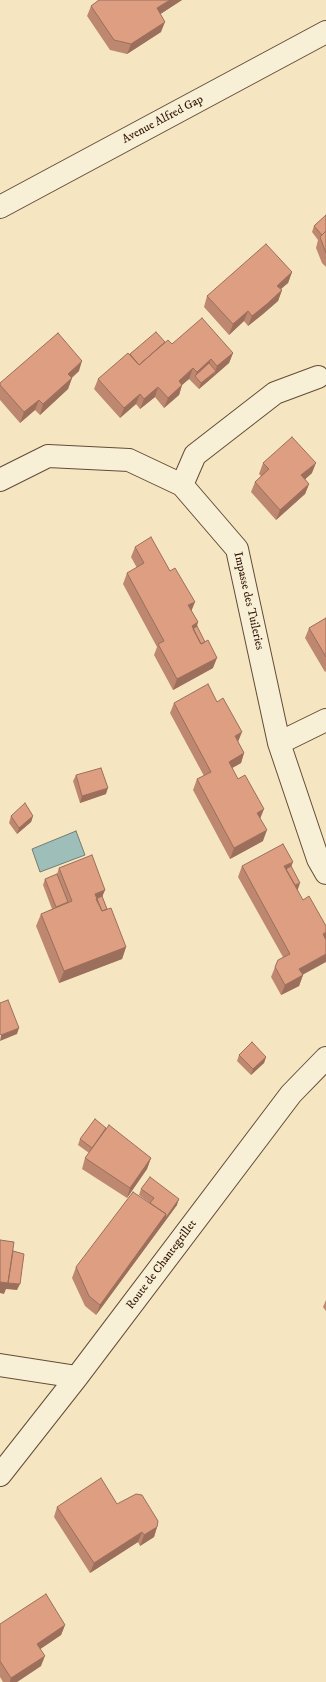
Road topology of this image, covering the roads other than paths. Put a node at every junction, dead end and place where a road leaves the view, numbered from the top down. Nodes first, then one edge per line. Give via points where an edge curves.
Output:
1 (326, 32) edge
2 (0, 207) edge
3 (318, 377) dead end
4 (0, 480) edge
5 (182, 485) junction
6 (326, 720) edge
7 (279, 743) junction
8 (326, 873) edge
9 (326, 1058) edge
10 (0, 1365) edge
11 (77, 1377) junction
12 (0, 1475) edge

1 - 2 street, Avenue Alfred Gap
3 - 5 street via 276,393 195,456
4 - 5 street, Impasse des Tuileries via 48,456 129,460
5 - 7 street, Impasse des Tuileries via 237,549
6 - 7 street
7 - 8 street, Impasse des Tuileries via 318,859
9 - 11 street, Route de Chantegrillet via 291,1094
10 - 11 street
11 - 12 street, Route de Chantegrillet

